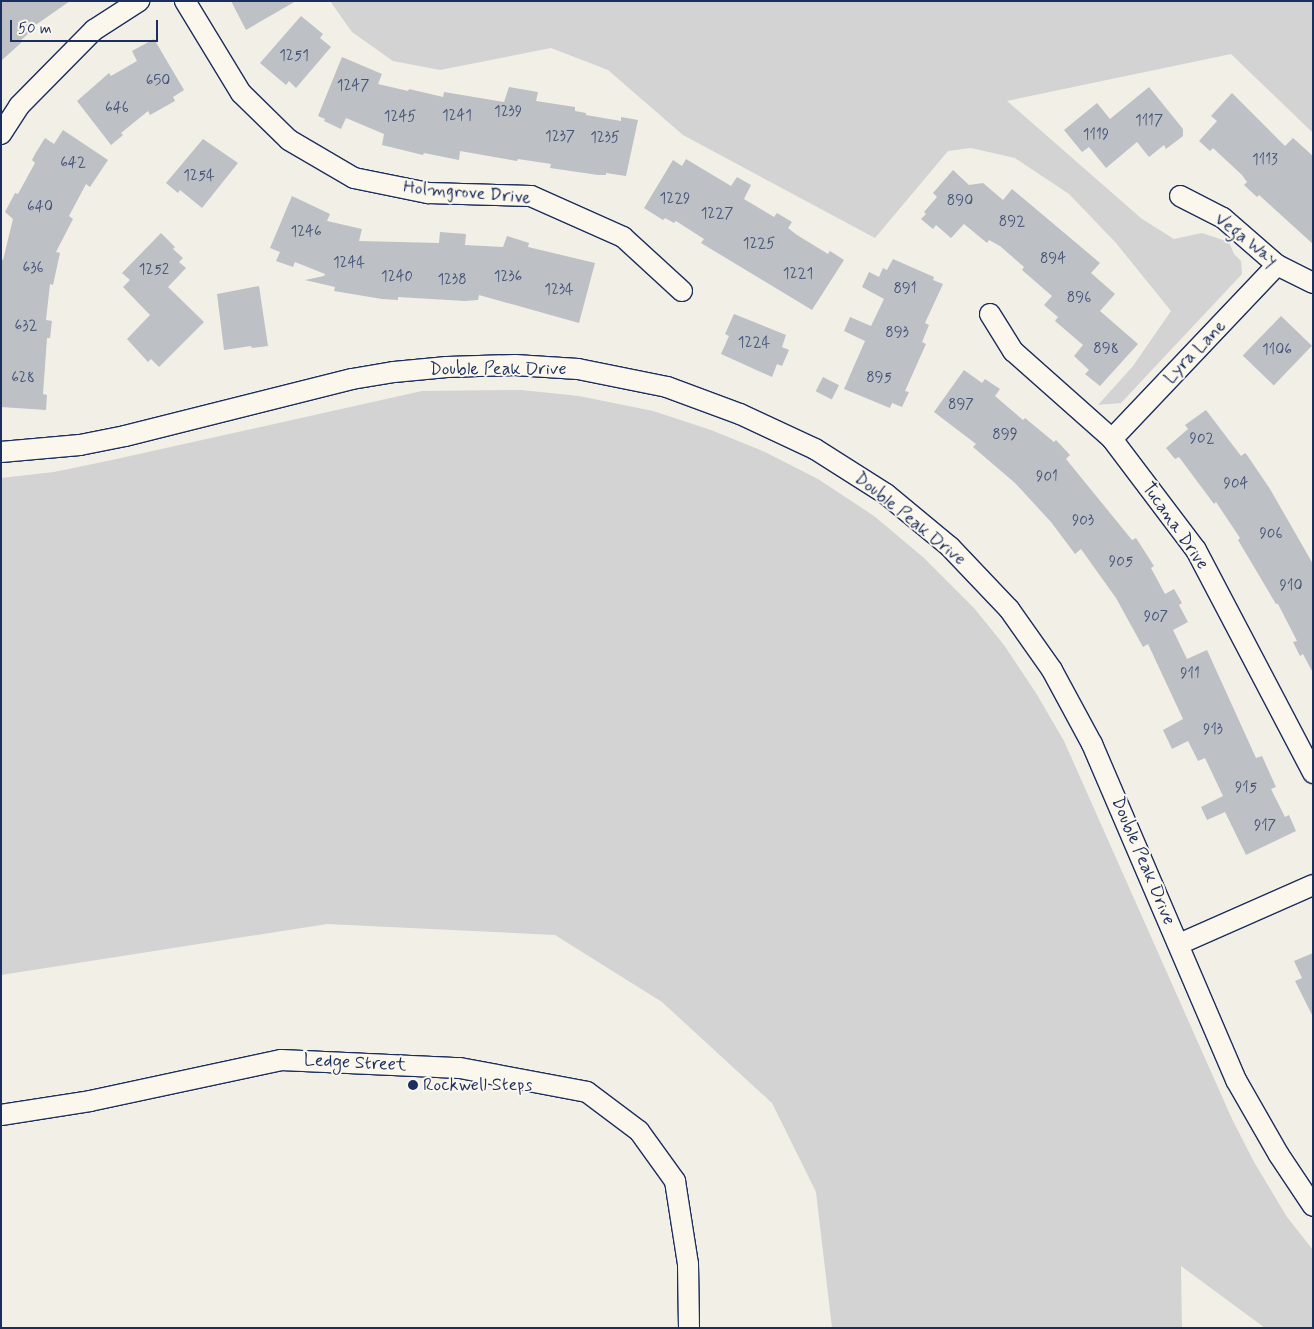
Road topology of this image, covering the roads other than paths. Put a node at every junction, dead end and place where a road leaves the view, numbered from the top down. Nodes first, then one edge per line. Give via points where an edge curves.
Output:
1 (139, 1) edge
2 (184, 1) edge
3 (1, 134) edge
4 (1180, 196) dead end
5 (1277, 265) junction
6 (1313, 284) edge
7 (682, 291) dead end
8 (990, 314) dead end
9 (1112, 439) junction
10 (1, 452) edge
11 (1313, 773) edge
12 (1313, 885) edge
13 (1179, 944) junction
14 (1, 1115) edge
15 (1313, 1206) edge
16 (689, 1328) edge

1 - 3 street via 94,30 20,106
2 - 7 street, Holmgrove Drive via 241,93 289,140 354,178 428,193 531,196 623,237
4 - 5 street, Vega Way via 1223,218
5 - 6 street, Vega Way
5 - 9 street, Lyra Lane
8 - 9 street, Tucana Drive via 1013,351
9 - 11 street, Tucana Drive via 1196,550
10 - 13 street, Double Peak Drive via 80,445 352,379 447,367 514,365 578,369 666,388 740,414 815,449 886,494 950,547 1009,609 1052,670 1080,719
12 - 13 street
13 - 15 street, Double Peak Drive via 1236,1080 1274,1147
14 - 16 street, Ledge Street via 90,1101 281,1060 460,1068 586,1092 639,1131 675,1181 688,1264

